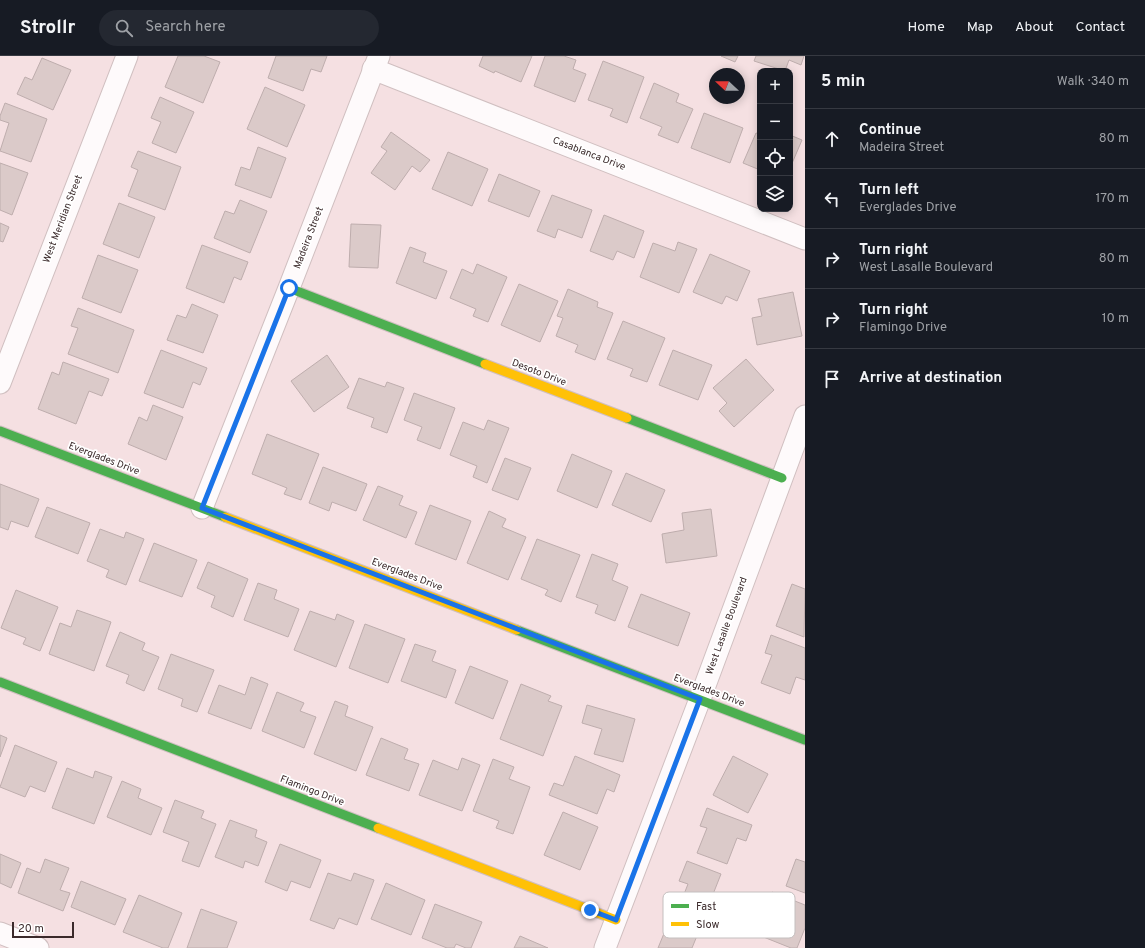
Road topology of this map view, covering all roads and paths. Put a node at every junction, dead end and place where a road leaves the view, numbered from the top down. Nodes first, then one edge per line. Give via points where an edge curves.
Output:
1 (127, 56) edge
2 (376, 63) edge
3 (805, 239) edge
4 (289, 288) junction
5 (0, 383) edge
6 (805, 416) edge
7 (0, 431) edge
8 (782, 478) junction
9 (202, 508) junction
10 (0, 682) edge
11 (700, 699) junction
12 (805, 740) edge
13 (616, 920) junction
14 (0, 933) edge
15 (38, 948) edge
16 (605, 948) edge

1 - 5 street, West Meridian Street
2 - 3 street, Casablanca Drive
2 - 4 street, Madeira Street
4 - 8 street, Desoto Drive
4 - 9 street, Madeira Street
6 - 8 street, West Lasalle Boulevard
7 - 9 street, Everglades Drive
8 - 11 street, West Lasalle Boulevard
9 - 11 street, Everglades Drive
10 - 13 street, Flamingo Drive
11 - 12 street, Everglades Drive
11 - 13 street, West Lasalle Boulevard
13 - 16 street, West Lasalle Boulevard
14 - 15 street

